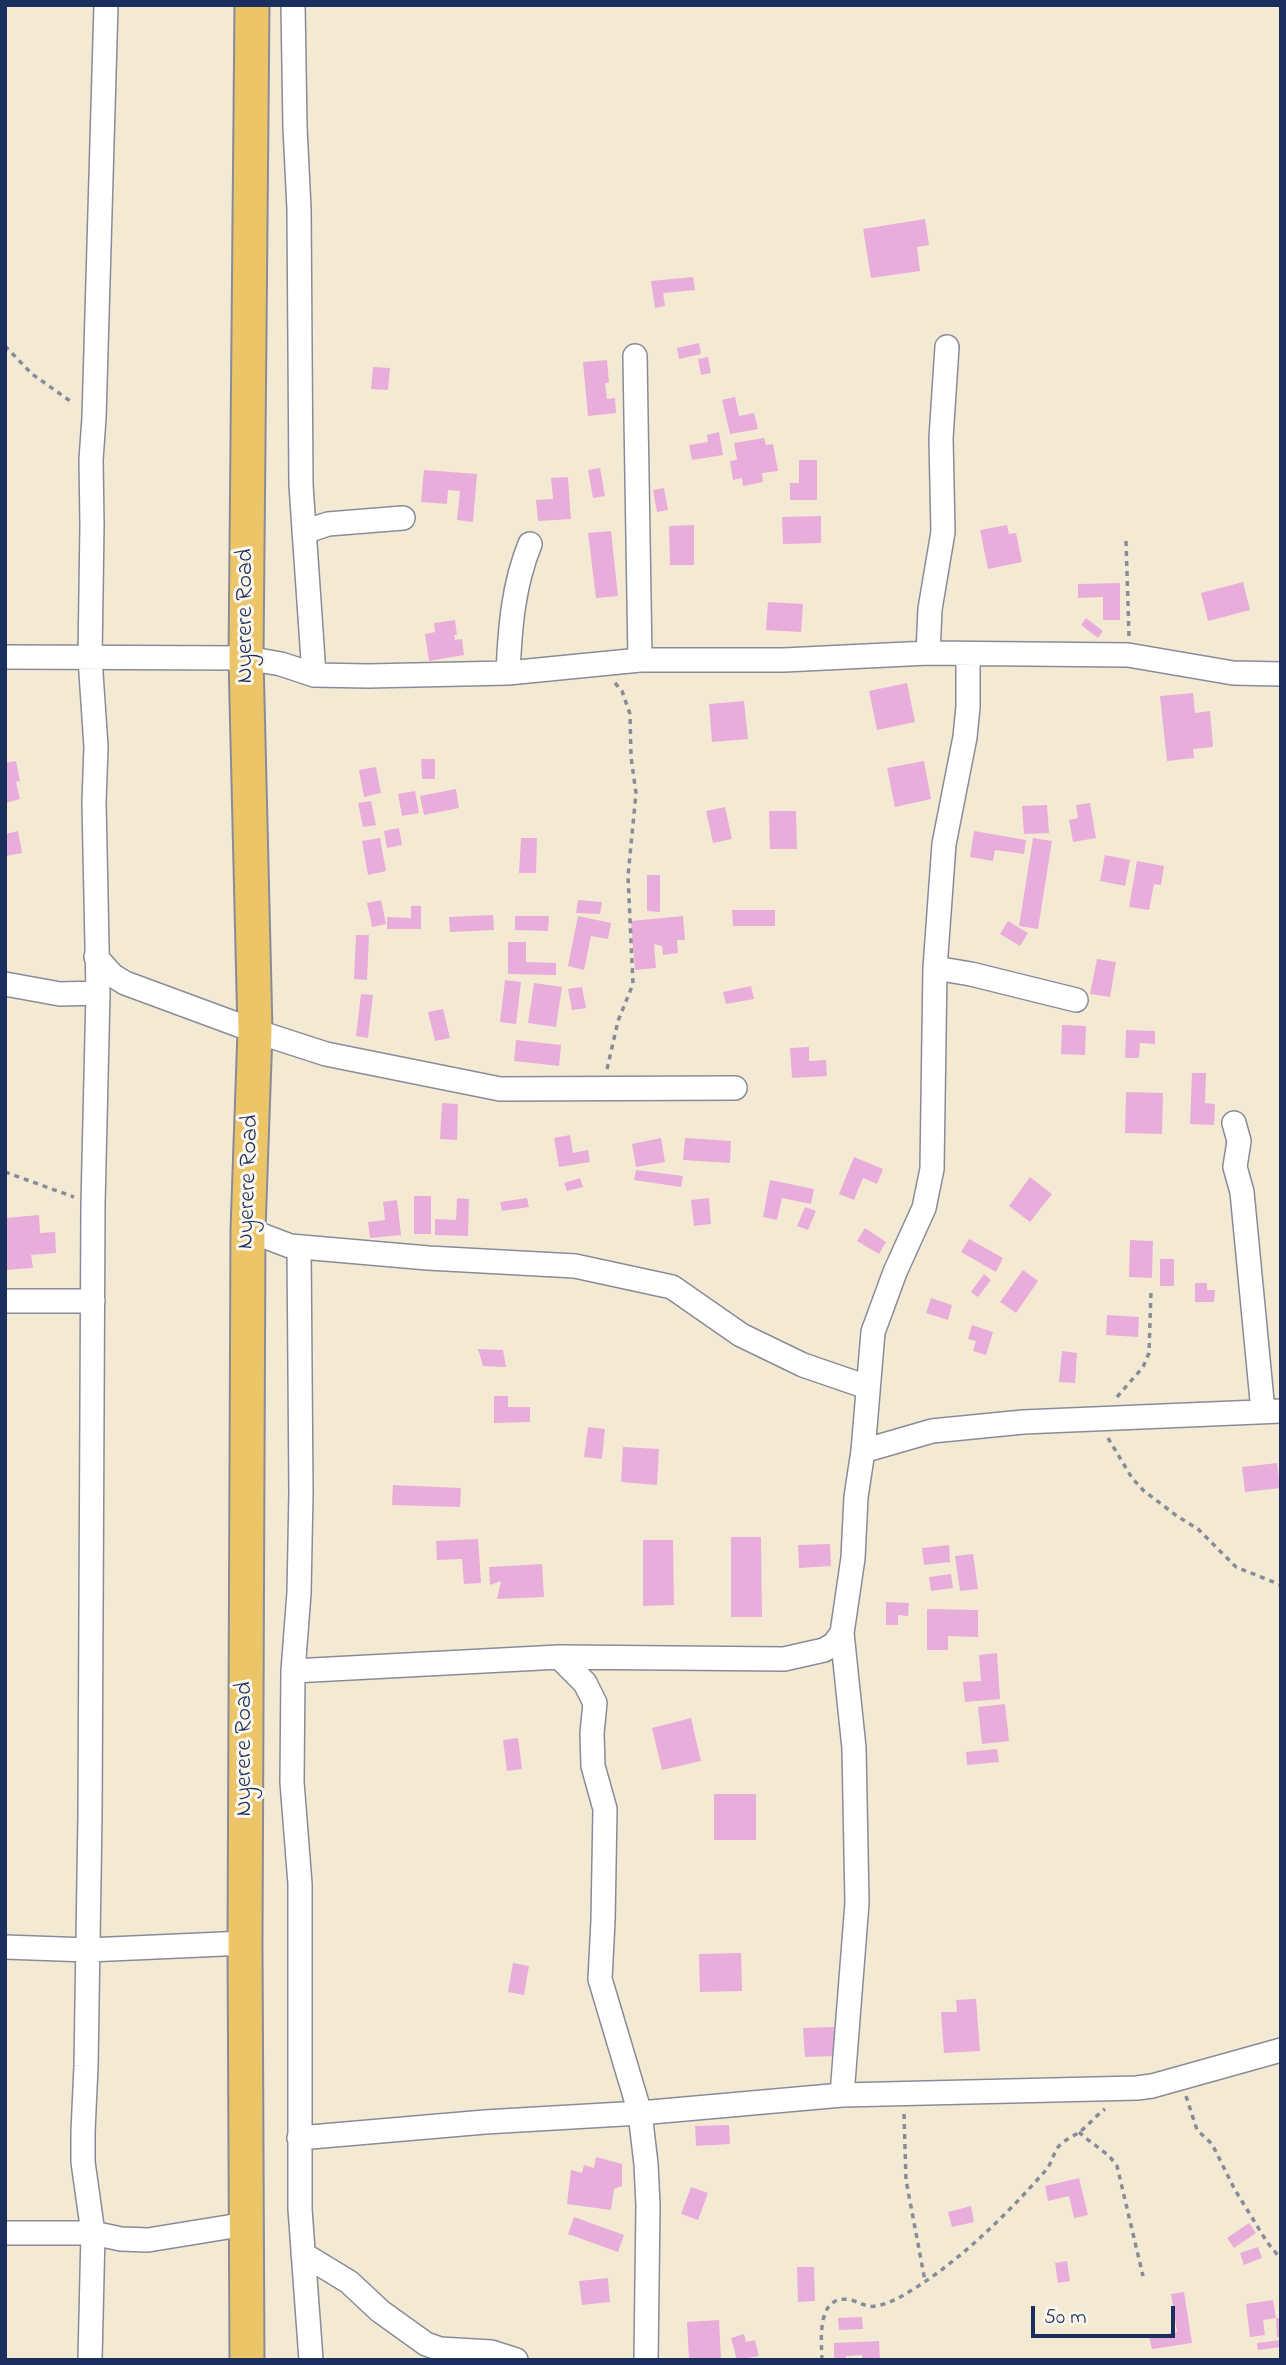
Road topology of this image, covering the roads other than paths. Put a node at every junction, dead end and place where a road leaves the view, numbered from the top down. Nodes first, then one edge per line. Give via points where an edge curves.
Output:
1 (106, 5) edge
2 (252, 5) edge
3 (293, 5) edge
4 (947, 347) dead end
5 (635, 356) dead end
6 (403, 518) dead end
7 (304, 532) junction
8 (530, 544) dead end
9 (928, 653) junction
10 (968, 655) junction
11 (5, 657) edge
12 (246, 657) junction
13 (90, 658) junction
14 (640, 660) junction
15 (508, 673) junction
16 (1281, 674) edge
17 (314, 675) junction
18 (96, 957) junction
19 (935, 968) junction
20 (5, 984) edge
21 (99, 993) junction
22 (1076, 1000) dead end
23 (255, 1031) junction
24 (735, 1088) dead end
25 (1234, 1123) dead end
26 (248, 1230) junction
27 (299, 1247) junction
28 (5, 1301) edge
29 (93, 1301) junction
30 (867, 1387) junction
31 (1272, 1411) edge
32 (863, 1451) junction
33 (842, 1633) junction
34 (559, 1657) junction
35 (293, 1671) junction
36 (245, 1943) junction
37 (5, 1947) edge
38 (88, 1950) junction
39 (1281, 2050) edge
40 (842, 2095) junction
41 (640, 2113) junction
42 (299, 2137) junction
43 (246, 2224) junction
44 (5, 2233) edge
45 (93, 2233) junction
46 (303, 2254) junction
47 (90, 2360) edge
48 (247, 2360) edge
49 (311, 2360) edge
50 (516, 2360) edge
51 (646, 2360) edge

1 - 13 street via 91,460
2 - 12 highway, Nyerere Road
3 - 7 street
4 - 9 street via 941,438 943,532 930,608
5 - 14 street
6 - 7 street via 328,524
7 - 17 street
8 - 15 street via 513,595
9 - 10 street
9 - 14 street
10 - 16 street via 1128,655 1233,673
10 - 19 street via 968,708 944,844
11 - 13 street
12 - 13 street
12 - 17 street
12 - 23 highway, Nyerere Road
13 - 18 street via 96,747
14 - 15 street
15 - 17 street
18 - 21 street
18 - 23 street via 125,983
19 - 22 street
19 - 30 street via 929,1185 924,1208 877,1316
20 - 21 street via 60,994
21 - 29 street
23 - 24 street via 326,1054 500,1089
23 - 26 highway, Nyerere Road
25 - 31 street via 1239,1141 1235,1167
26 - 27 street
26 - 36 highway, Nyerere Road
27 - 30 street via 575,1266 663,1285 681,1291 765,1348
27 - 35 street via 301,1506
28 - 29 street
29 - 38 street
30 - 32 street
31 - 32 street via 1023,1422 932,1432
32 - 33 street
33 - 34 street via 824,1650 784,1659
33 - 40 street via 854,1748 857,1893
34 - 35 street
34 - 41 street via 585,1683 595,1703 593,1766 605,1809 600,1979
35 - 42 street via 292,1782 300,1885
36 - 38 street
36 - 43 highway, Nyerere Road
37 - 38 street
38 - 45 street via 83,2162
39 - 40 street via 1126,2089
40 - 41 street
41 - 42 street
41 - 51 street via 648,2205
42 - 46 street
43 - 45 street via 148,2240
43 - 48 highway, Nyerere Road
44 - 45 street
45 - 47 street
46 - 49 street
46 - 50 street via 349,2282 380,2311 433,2348 491,2352

